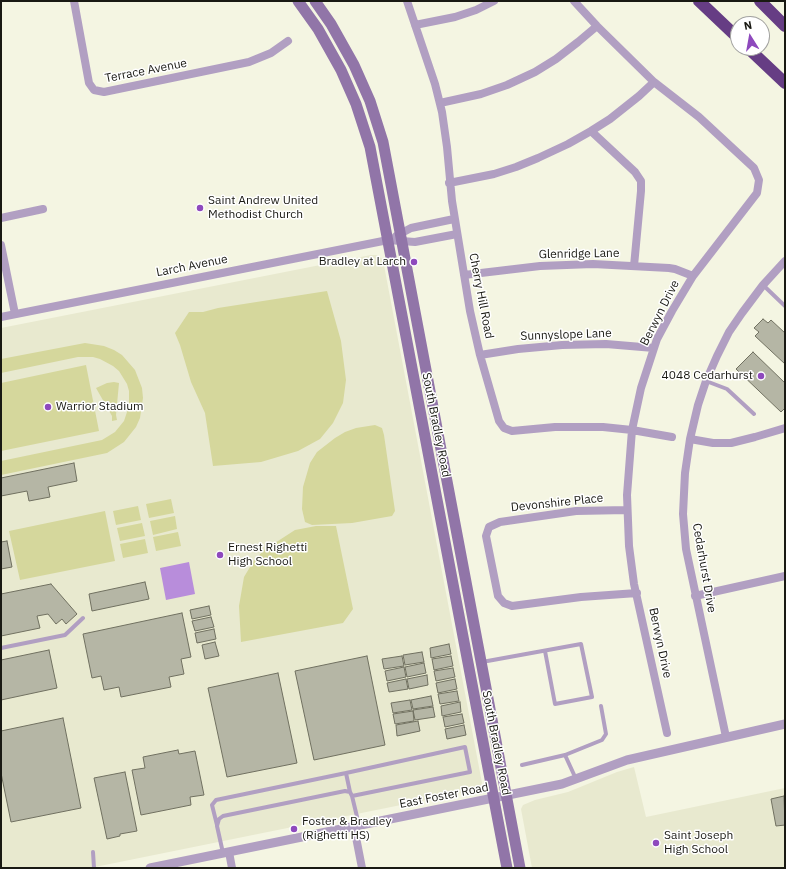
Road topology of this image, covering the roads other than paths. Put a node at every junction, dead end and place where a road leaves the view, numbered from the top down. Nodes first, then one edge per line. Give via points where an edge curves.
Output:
1 (74, 1) edge
2 (298, 1) edge
3 (315, 1) edge
4 (407, 1) edge
5 (494, 1) edge
6 (574, 1) edge
7 (699, 1) edge
8 (760, 1) edge
9 (415, 25) junction
10 (597, 26) junction
11 (785, 26) edge
12 (730, 30) edge
13 (288, 42) dead end
14 (756, 56) edge
15 (654, 82) junction
16 (785, 83) edge
17 (440, 103) junction
18 (591, 132) junction
19 (450, 183) junction
20 (43, 209) dead end
21 (1, 218) edge
22 (454, 219) junction
23 (457, 234) junction
24 (401, 237) junction
25 (388, 240) junction
26 (1, 245) edge
27 (785, 261) edge
28 (634, 266) junction
29 (464, 275) junction
30 (693, 276) junction
31 (763, 285) junction
32 (785, 306) edge
33 (15, 314) junction
34 (1, 317) edge
35 (654, 348) junction
36 (480, 355) junction
37 (706, 381) junction
38 (754, 414) dead end
39 (785, 428) edge
40 (632, 430) junction
41 (672, 437) dead end
42 (690, 439) junction
43 (627, 510) junction
44 (785, 576) edge
45 (636, 593) junction
46 (695, 596) junction
47 (83, 618) dead end
48 (1, 648) edge
49 (545, 651) junction
50 (482, 662) junction
51 (601, 706) dead end
52 (785, 724) edge
53 (667, 733) dead end
54 (726, 737) junction
55 (565, 755) junction
56 (522, 765) dead end
57 (346, 773) junction
58 (576, 779) junction
59 (351, 794) junction
60 (507, 796) junction
61 (494, 798) junction
62 (217, 826) junction
63 (357, 826) junction
64 (93, 852) dead end
65 (226, 853) junction
66 (94, 868) edge
67 (150, 868) edge
68 (232, 868) edge
69 (362, 868) edge
70 (507, 868) edge
71 (520, 868) edge

1 - 13 street, Terrace Avenue via 89,83 94,90 104,92 249,62 271,53
2 - 25 main road, South Bradley Road via 332,51 356,104 370,147
3 - 24 main road, South Bradley Road via 331,24 370,101 383,142
4 - 9 street, Cherry Hill Road
5 - 9 street via 455,17
6 - 10 street, Berwyn Drive
7 - 12 highway
8 - 11 highway
9 - 17 street, Cherry Hill Road
10 - 15 street, Berwyn Drive
10 - 17 street via 535,72 481,94
14 - 16 highway
15 - 18 street via 624,109
15 - 30 street, Berwyn Drive via 699,117 754,168 759,180 757,193
17 - 19 street, Cherry Hill Road via 448,147
18 - 19 street via 516,167
18 - 28 street via 641,181
19 - 22 street, Cherry Hill Road
20 - 21 street
22 - 23 street, Cherry Hill Road
22 - 24 street via 411,228
23 - 24 street, Larch Avenue via 415,242
23 - 29 street, Cherry Hill Road
24 - 25 street, Larch Avenue
24 - 50 main road, South Bradley Road
25 - 33 street, Larch Avenue
25 - 61 main road, South Bradley Road
26 - 33 street
27 - 31 street, Cedarhurst Drive
28 - 29 street, Glenridge Lane via 566,265
28 - 30 street, Glenridge Lane via 675,269
29 - 36 street, Cherry Hill Road
30 - 35 street, Berwyn Drive
31 - 32 lane
31 - 37 street, Cedarhurst Drive via 730,332
33 - 34 street, Larch Avenue
35 - 36 street, Sunnyslope Lane via 606,344 569,345
35 - 40 street, Berwyn Drive via 641,388
36 - 40 street, Cherry Hill Road via 499,421 504,428 512,431 596,426
37 - 38 lane via 728,389
37 - 42 street, Cedarhurst Drive
39 - 42 street via 731,443
40 - 41 street, Cherry Hill Road
40 - 43 street, Berwyn Drive
42 - 46 street, Cedarhurst Drive via 683,514 686,549
43 - 45 street, Berwyn Drive
43 - 45 street, Devonshire Place via 576,511 500,522 490,527 486,536 498,596 504,603 512,606
44 - 46 street
45 - 53 street, Berwyn Drive
46 - 54 street, Cedarhurst Drive
47 - 48 lane via 65,635
49 - 49 lane via 582,644 592,697 555,704
49 - 50 lane
50 - 60 main road, South Bradley Road
51 - 55 lane via 606,734 602,740
52 - 54 street, East Foster Road
54 - 58 street, East Foster Road via 626,760
55 - 56 lane
55 - 58 lane
57 - 59 lane
57 - 59 lane via 465,747 470,772
57 - 62 lane via 216,800 212,805
58 - 60 street, East Foster Road
59 - 62 lane via 345,791 223,816
59 - 63 lane
60 - 61 street, East Foster Road
60 - 71 main road, South Bradley Road
61 - 63 street, East Foster Road
61 - 70 main road, South Bradley Road
62 - 65 lane
63 - 65 street, East Foster Road
63 - 69 street
64 - 66 lane
65 - 67 street, East Foster Road
65 - 68 street

